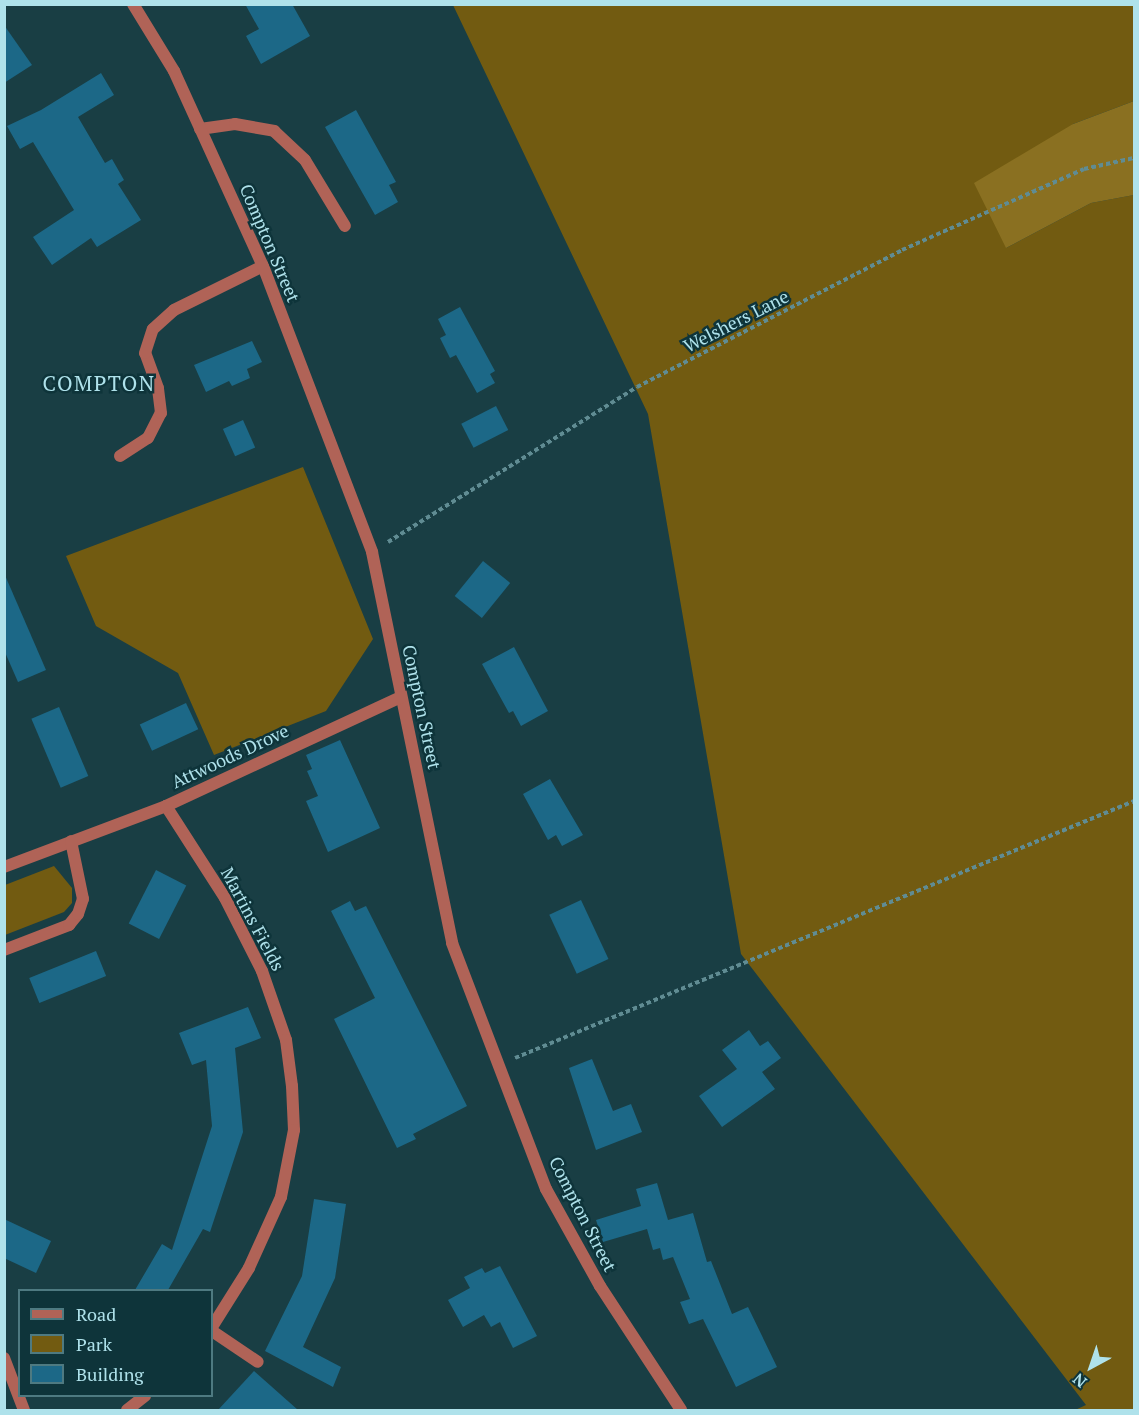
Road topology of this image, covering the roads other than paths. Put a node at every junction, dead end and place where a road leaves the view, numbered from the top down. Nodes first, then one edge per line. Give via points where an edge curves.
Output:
1 (133, 4) edge
2 (200, 129) junction
3 (345, 226) dead end
4 (263, 266) junction
5 (120, 456) dead end
6 (401, 697) junction
7 (166, 806) junction
8 (71, 841) junction
9 (4, 867) edge
10 (4, 950) edge
11 (213, 1327) edge
12 (213, 1330) edge
13 (4, 1358) edge
14 (258, 1362) dead end
15 (18, 1394) edge
16 (143, 1397) edge
17 (127, 1410) edge
18 (681, 1410) edge

1 - 2 street, Compton Street via 174,71
2 - 3 street via 235,124 273,131 305,160
2 - 4 street, Compton Street
4 - 5 street via 174,310 153,329 147,337 145,353 158,388 161,413 148,438
4 - 6 street, Compton Street via 372,552
6 - 7 street, Attwoods Drove
6 - 18 street, Compton Street via 452,943 546,1189 600,1286
7 - 8 street, Attwoods Drove
7 - 11 street, Martins Fields via 225,898 262,971 286,1040 292,1086 294,1131 281,1197 249,1268
8 - 9 street, Attwoods Drove
8 - 10 street via 83,898 78,914 69,925
12 - 14 street
13 - 15 street
16 - 17 street

